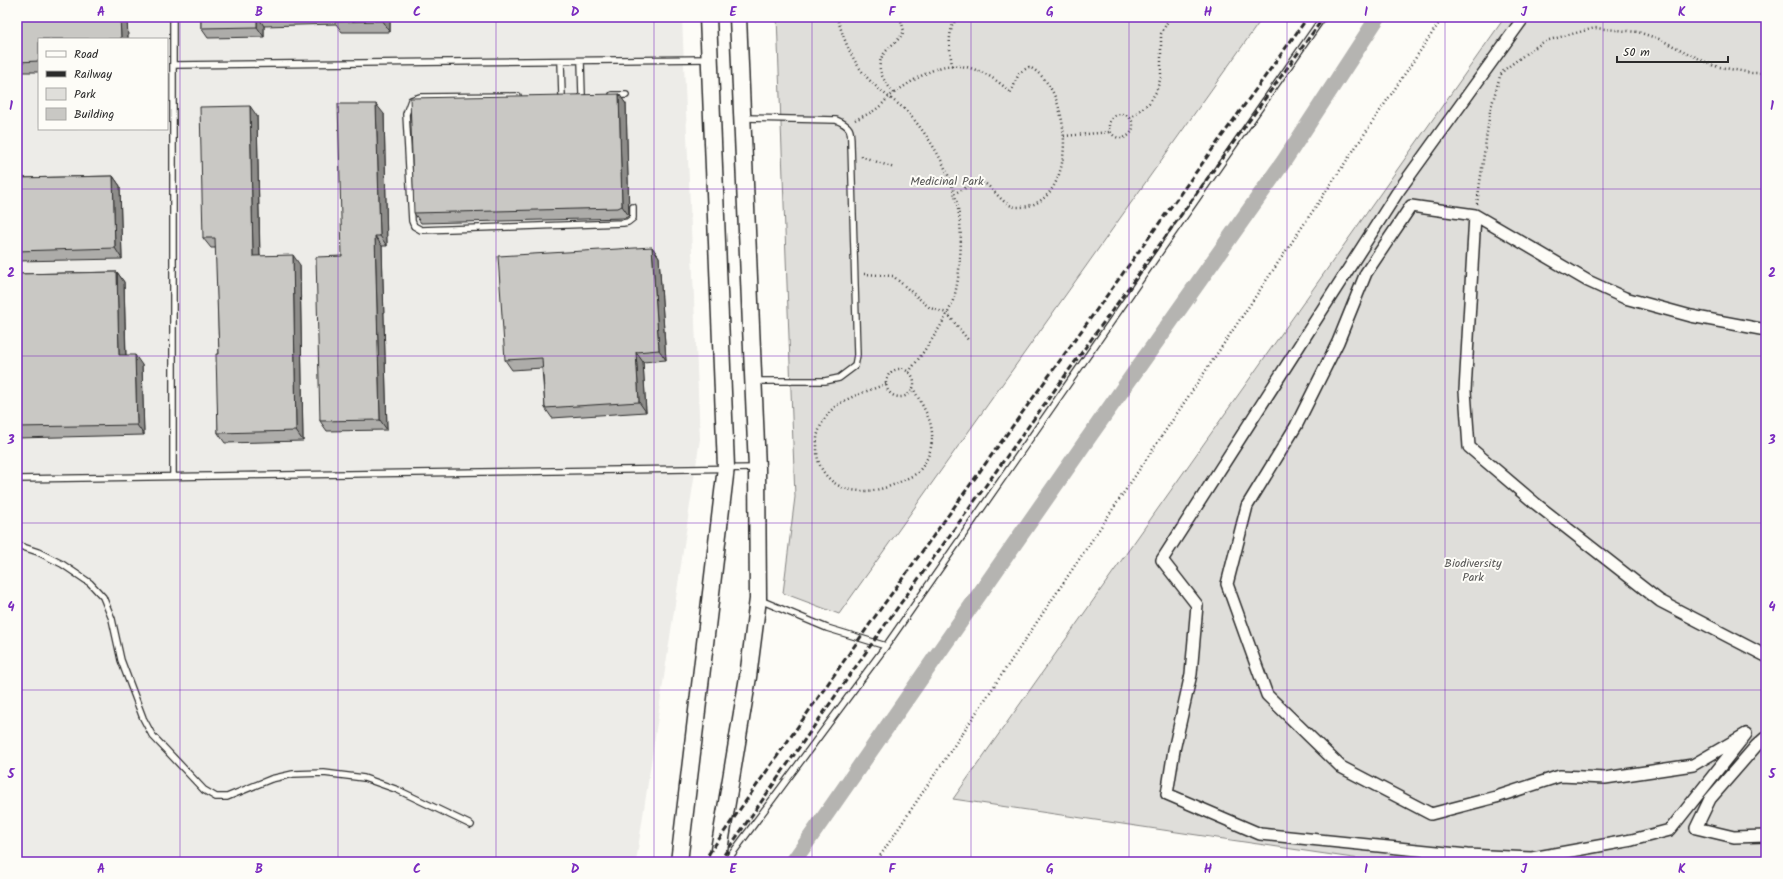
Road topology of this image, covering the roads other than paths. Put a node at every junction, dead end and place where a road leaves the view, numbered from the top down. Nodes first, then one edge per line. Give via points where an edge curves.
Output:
1 (174, 17) edge
2 (708, 17) edge
3 (738, 17) edge
4 (1323, 17) edge
5 (1524, 17) edge
6 (710, 59) junction
7 (561, 61) junction
8 (582, 61) junction
9 (174, 66) junction
10 (575, 95) edge
11 (582, 95) junction
12 (589, 95) edge
13 (604, 95) edge
14 (626, 95) dead end
15 (522, 96) edge
16 (554, 96) edge
17 (562, 96) junction
18 (568, 96) edge
19 (742, 118) junction
20 (633, 207) dead end
21 (1475, 215) junction
22 (1766, 330) edge
23 (754, 381) junction
24 (726, 467) junction
25 (758, 468) junction
26 (172, 476) junction
27 (17, 480) edge
28 (17, 545) edge
29 (758, 599) junction
30 (886, 646) junction
31 (1766, 656) edge
32 (1766, 737) edge
33 (471, 825) dead end
34 (1766, 836) edge
35 (679, 862) edge
36 (717, 862) edge
37 (726, 862) edge

1 - 9 lane
2 - 6 street
3 - 19 street
4 - 30 lane
5 - 21 street via 1397,193 1162,560 1197,606 1191,674 1174,750 1168,794 1260,834 1467,855 1532,858 1632,840 1670,830 1746,734 1693,765 1605,778 1560,776 1496,797 1431,814 1341,766 1267,695 1227,584 1247,506 1296,426 1338,342 1366,274 1411,206
6 - 8 lane
6 - 24 street
7 - 8 lane
7 - 9 lane
7 - 17 lane
8 - 11 lane
9 - 26 lane
10 - 11 lane
11 - 12 lane
13 - 14 lane
15 - 20 lane via 420,97 411,100 406,114 414,226 421,230 624,223 633,218
16 - 17 lane
17 - 18 lane
19 - 23 street
19 - 23 lane via 836,120 845,124 851,131 852,152 857,355 855,366 839,378 825,382
21 - 22 street via 1588,280 1625,298 1691,316
21 - 31 street via 1465,391 1469,447 1536,504 1660,601
23 - 25 street
24 - 25 lane
24 - 26 lane
24 - 35 street
25 - 29 street
26 - 27 lane
28 - 33 lane via 62,564 90,583 103,597 112,619 121,660 143,718 152,735 204,790 216,797 227,797 271,779 293,774 324,773 364,778 398,790
29 - 30 lane via 827,628
29 - 36 street via 748,677
30 - 37 lane
32 - 34 street via 1710,799 1696,828 1734,837

